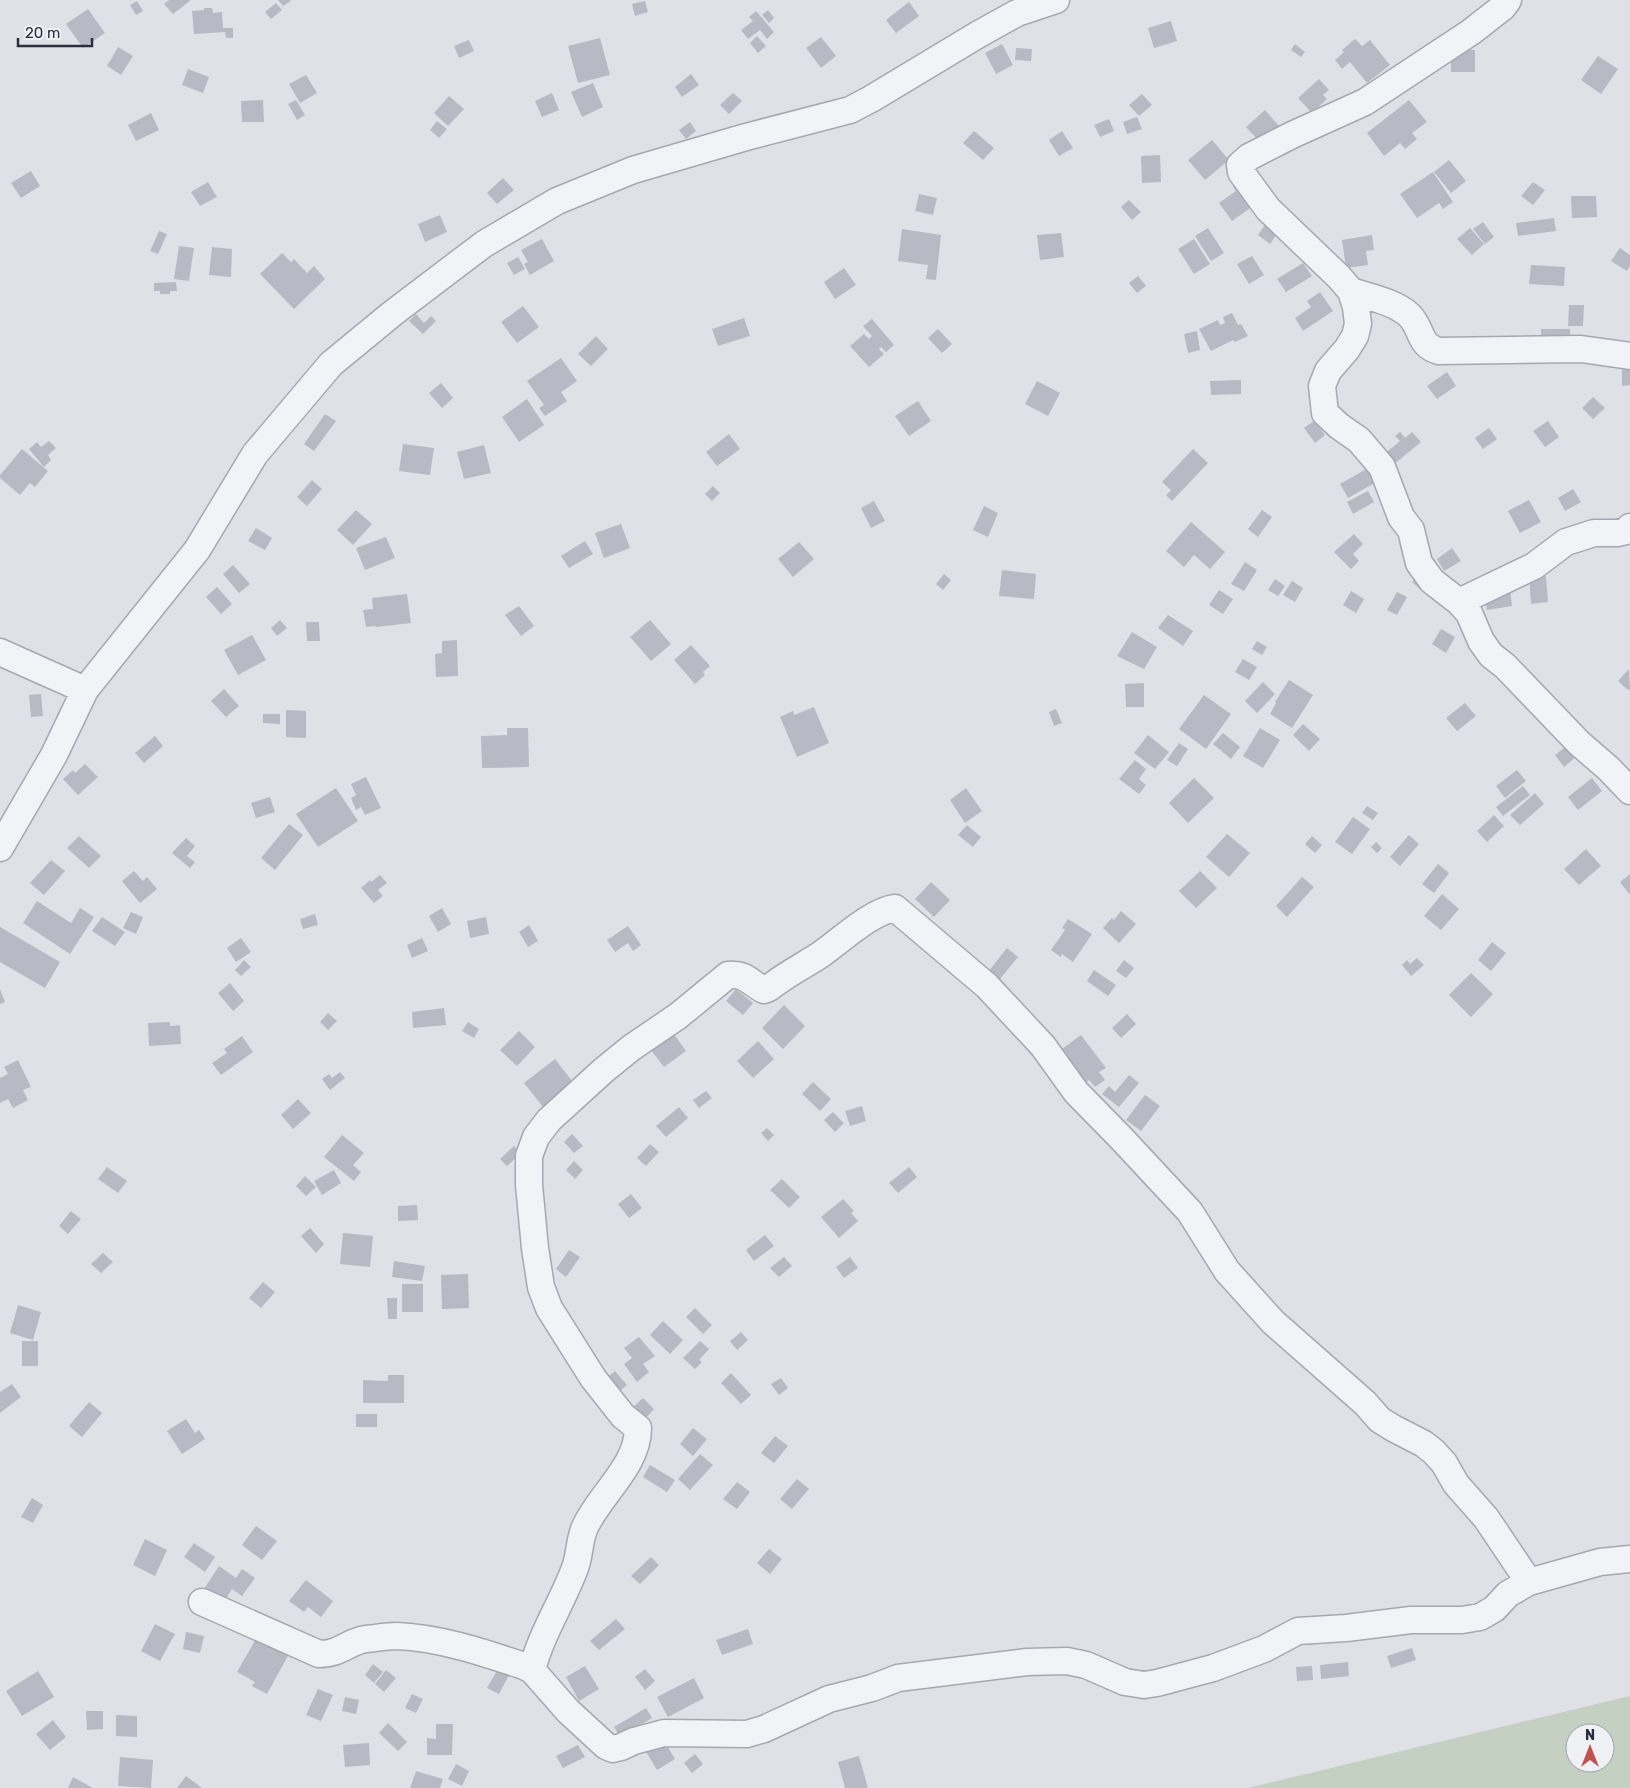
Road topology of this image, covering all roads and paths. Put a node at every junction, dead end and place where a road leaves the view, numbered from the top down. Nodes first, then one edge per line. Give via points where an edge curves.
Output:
1 (1056, 0) edge
2 (1508, 0) edge
3 (1351, 291) junction
4 (1630, 356) edge
5 (1630, 527) edge
6 (1459, 602) junction
7 (0, 652) edge
8 (84, 690) junction
9 (1630, 791) edge
10 (0, 848) edge
11 (1630, 1559) edge
12 (1529, 1582) junction
13 (202, 1602) dead end
14 (532, 1670) junction

1 - 8 street via 1017,13 850,110 633,170 557,201 484,244 331,364 255,454 197,550
2 - 3 street via 1471,32 1365,102 1249,156 1240,165 1241,172 1268,209
3 - 4 street via 1394,306 1409,316 1423,342 1439,351 1582,349
3 - 6 street via 1358,324 1355,336 1328,371 1322,386 1325,413 1359,440 1382,467 1401,517 1411,530 1419,563 1432,581
5 - 6 street via 1626,531 1594,533 1566,542 1534,566
6 - 9 street via 1491,654
7 - 8 street
8 - 10 street via 54,755
11 - 12 street via 1600,1562
12 - 14 street via 1480,1617 1298,1631 1264,1649 1213,1668 1157,1683 1125,1682 1086,1665 1067,1661 1027,1662 898,1678 829,1699 755,1732 735,1735 664,1733 613,1749 568,1711
12 - 14 street via 1486,1518 1456,1484 1444,1462 1424,1444 1380,1420 1366,1403 1273,1322 1227,1271 1190,1212 1076,1092 1043,1046 987,986 895,908 850,931 832,947 764,990 742,975 728,975 604,1070 549,1120 536,1137 529,1156 529,1186 541,1287 549,1308 593,1378 622,1416 638,1428 638,1441 617,1481 585,1527 575,1567
13 - 14 street via 320,1654 339,1651 362,1640 396,1636 461,1646

